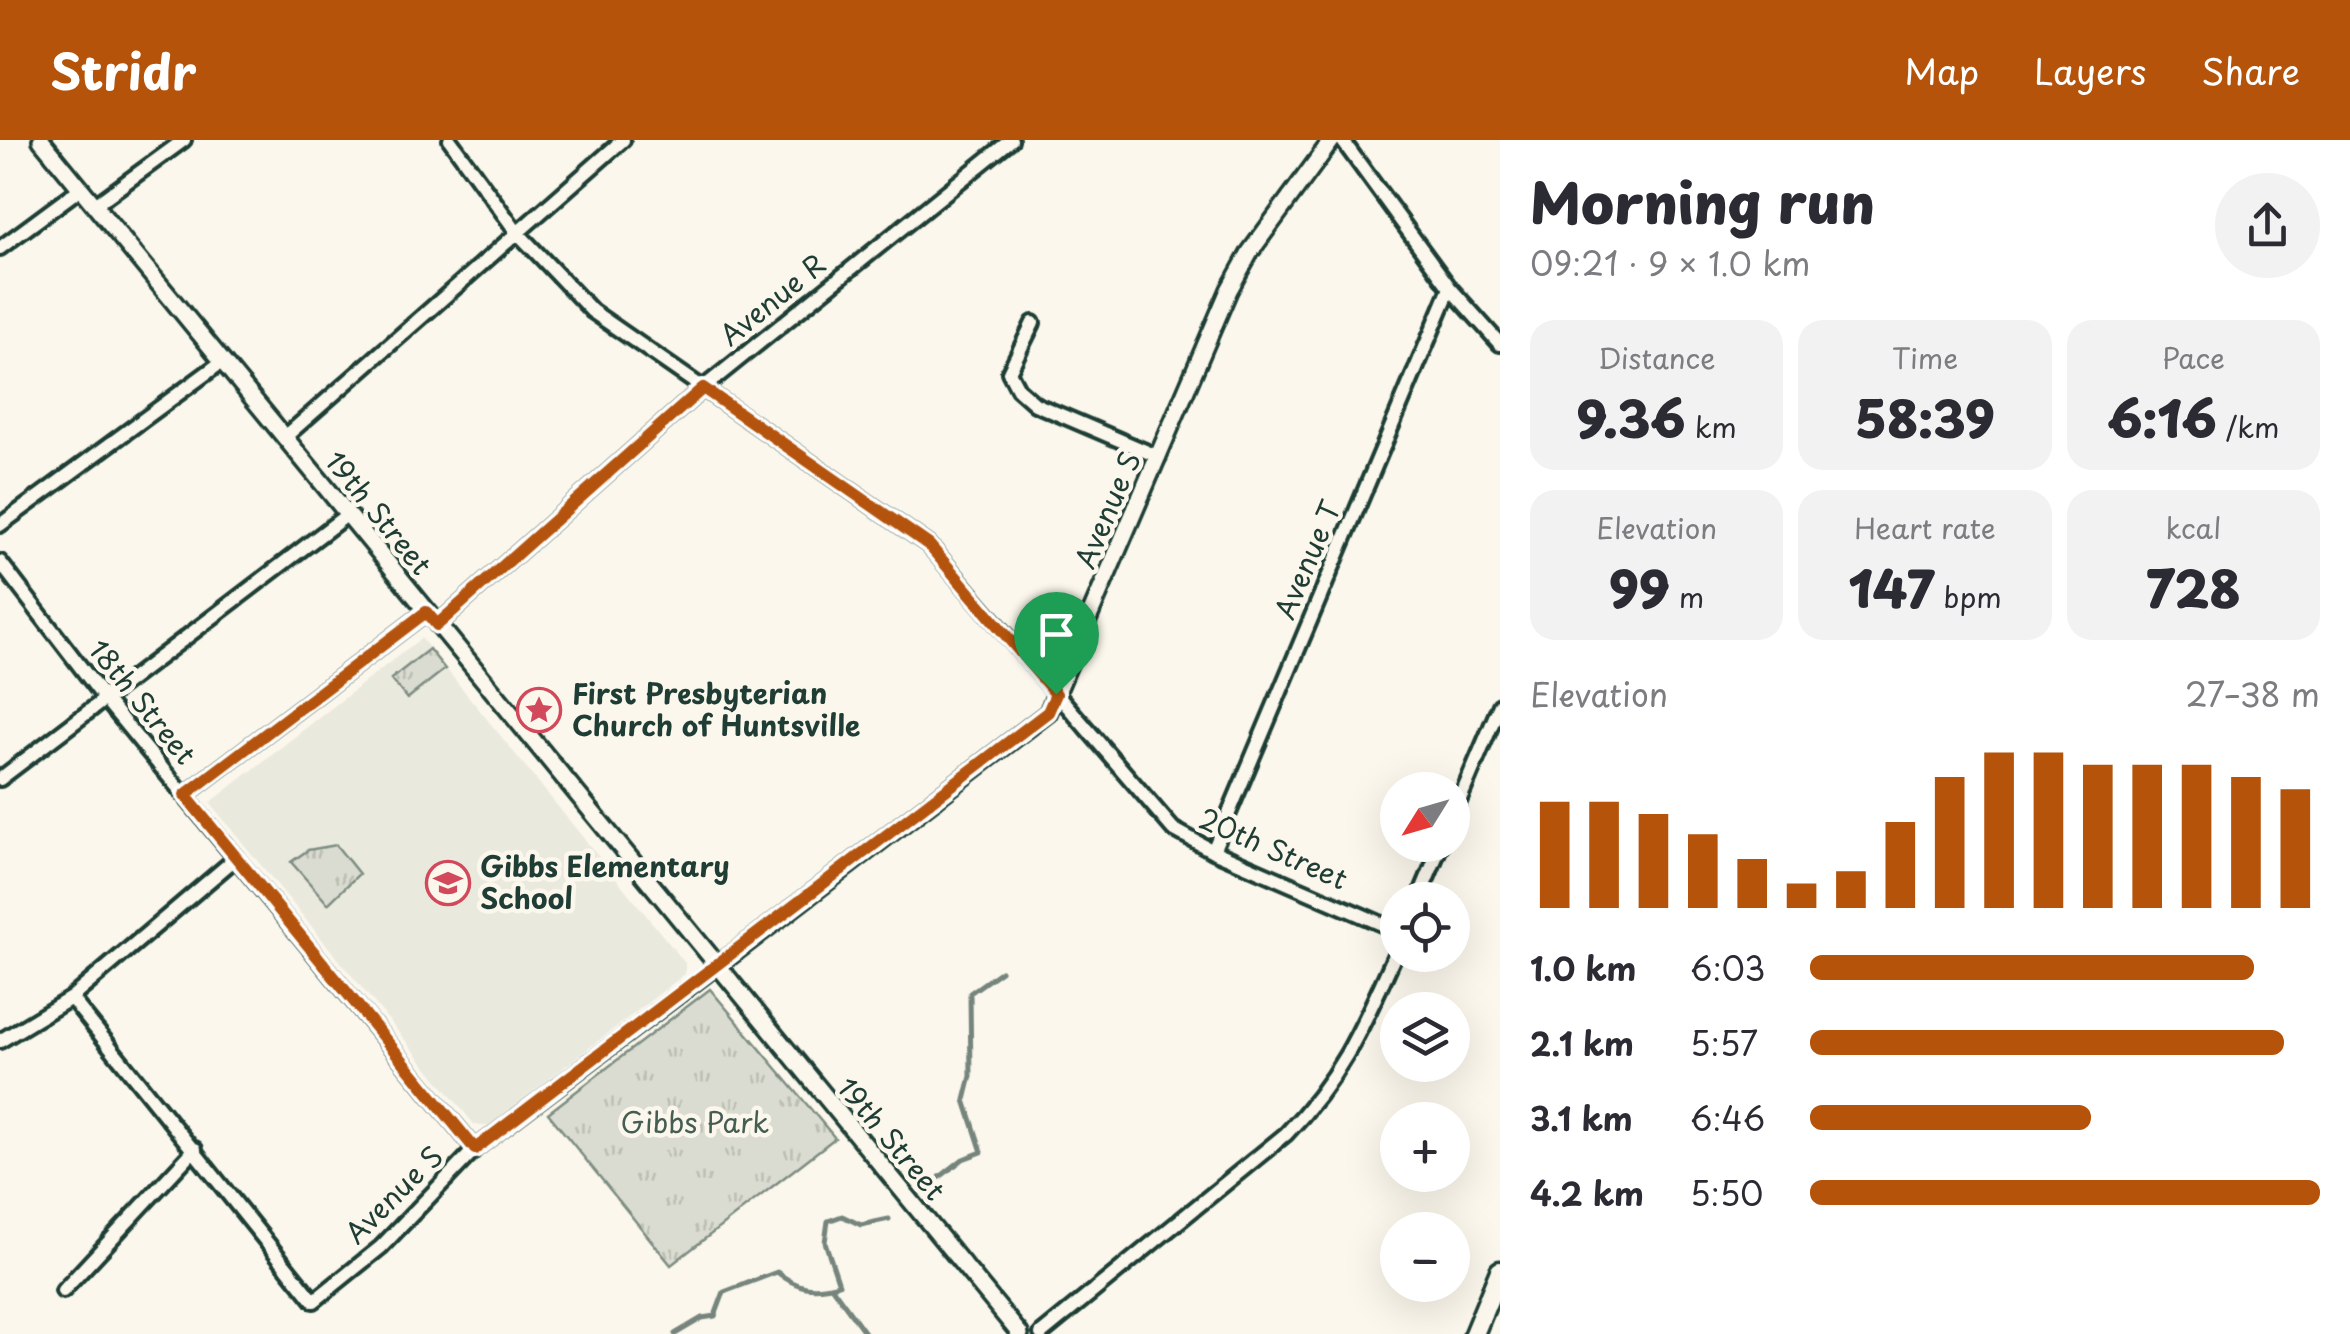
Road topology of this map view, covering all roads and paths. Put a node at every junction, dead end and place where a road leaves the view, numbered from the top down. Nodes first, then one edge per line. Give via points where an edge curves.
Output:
1 (41, 140) edge
2 (184, 140) edge
3 (450, 140) edge
4 (622, 140) edge
5 (1011, 140) edge
6 (1332, 140) edge
7 (1342, 140) edge
8 (81, 188) junction
9 (95, 205) junction
10 (516, 231) junction
11 (0, 248) edge
12 (1450, 288) junction
13 (1032, 323) dead end
14 (1500, 344) edge
15 (224, 362) junction
16 (703, 388) junction
17 (285, 436) junction
18 (1158, 457) junction
19 (348, 514) junction
20 (0, 524) edge
21 (0, 562) edge
22 (426, 612) junction
23 (437, 625) junction
24 (1056, 694) junction
25 (105, 699) junction
26 (1500, 705) edge
27 (1470, 776) edge
28 (0, 778) edge
29 (185, 795) junction
30 (1213, 851) junction
31 (236, 858) junction
32 (1380, 923) edge
33 (716, 967) junction
34 (1387, 972) edge
35 (72, 998) junction
36 (0, 1041) edge
37 (195, 1149) junction
38 (475, 1149) junction
39 (1500, 1272) edge
40 (63, 1291) dead end
41 (1020, 1334) edge
42 (1040, 1334) edge
43 (1474, 1334) edge

1 - 8 street, 19th Street
2 - 9 street
3 - 10 street, 20th Street
4 - 10 street
5 - 16 street, Avenue R
6 - 18 street, Avenue S via 1228,290
7 - 12 street
8 - 9 street, 19th Street
8 - 11 street
9 - 15 street, 19th Street
10 - 16 street, 20th Street via 592,311
10 - 17 street
12 - 14 street
12 - 30 street, Avenue T
13 - 18 street via 1009,372 1018,389 1035,404
15 - 17 street, 19th Street
15 - 20 street
16 - 23 street, Avenue R
16 - 24 street, 20th Street via 929,545
17 - 19 street, 19th Street
18 - 24 street, Avenue S
19 - 22 street, 19th Street
19 - 25 street
21 - 25 street, 18th Street
22 - 23 street, 19th Street
22 - 29 street
23 - 33 street, 19th Street
24 - 30 street, 20th Street via 1173,829
24 - 33 street, Avenue S via 1048,712
25 - 28 street
25 - 29 street, 18th Street
26 - 27 street
29 - 31 street, 18th Street
30 - 32 street, 20th Street
31 - 35 street
31 - 38 street, 18th Street
33 - 38 street, Avenue S
33 - 41 street, 19th Street
34 - 42 street via 1346,1060 1310,1110
35 - 36 street
35 - 37 street
37 - 38 street, Avenue S via 314,1301 381,1247
37 - 40 street
39 - 43 main road

